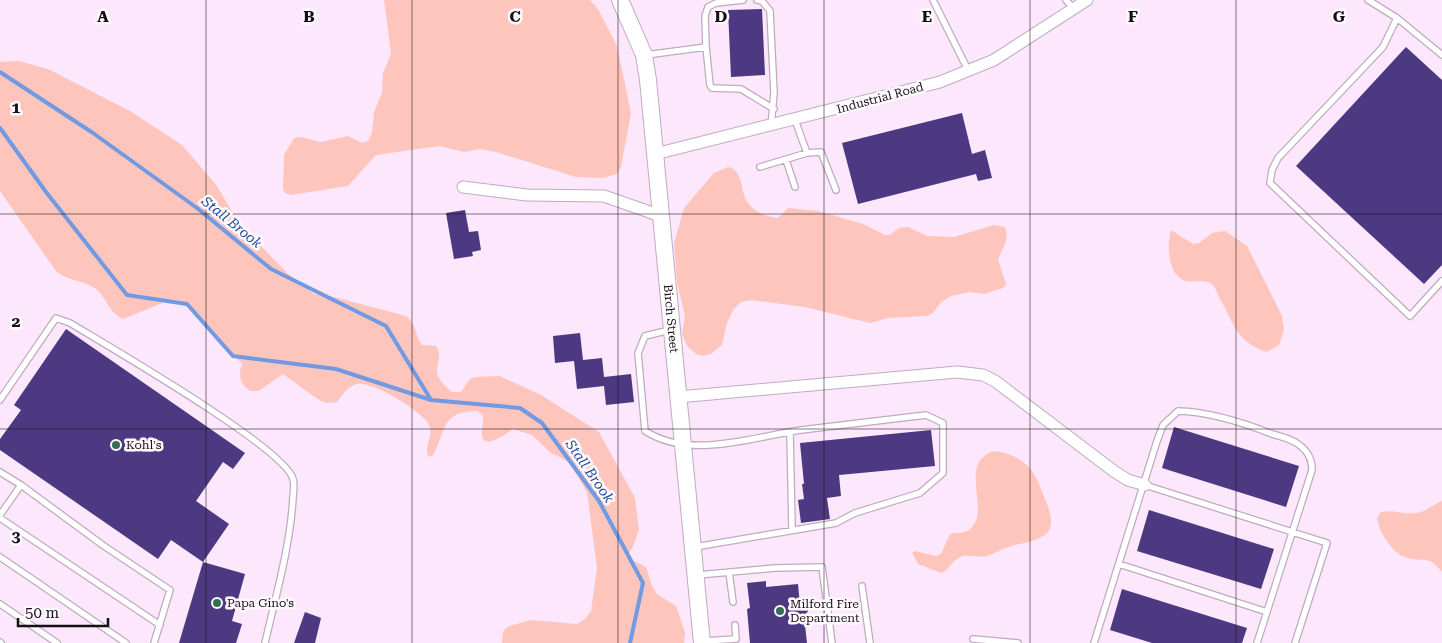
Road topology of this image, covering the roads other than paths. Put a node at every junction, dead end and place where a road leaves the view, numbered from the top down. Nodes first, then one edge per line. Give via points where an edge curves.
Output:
1 (620, 0) edge
2 (743, 0) edge
3 (757, 0) edge
4 (933, 0) edge
5 (1066, 0) edge
6 (1087, 0) edge
7 (1368, 0) edge
8 (1074, 9) junction
9 (1397, 18) junction
10 (706, 47) junction
11 (644, 55) junction
12 (1442, 56) edge
13 (970, 72) junction
14 (774, 109) junction
15 (794, 120) junction
16 (771, 126) junction
17 (807, 153) junction
18 (655, 154) junction
19 (786, 160) junction
20 (760, 167) dead end
21 (462, 187) dead end
22 (795, 188) dead end
23 (836, 190) dead end
24 (661, 216) junction
25 (1442, 281) edge
26 (673, 329) junction
27 (678, 397) junction
28 (0, 400) edge
29 (790, 433) junction
30 (683, 444) junction
31 (0, 472) edge
32 (20, 485) junction
33 (1145, 485) junction
34 (0, 517) edge
35 (792, 529) junction
36 (1292, 531) junction
37 (693, 547) junction
38 (0, 557) edge
39 (1120, 564) junction
40 (729, 572) junction
41 (696, 575) junction
42 (862, 586) dead end
43 (733, 602) dead end
44 (0, 604) edge
45 (1267, 612) junction
46 (160, 625) junction
47 (735, 625) dead end
48 (973, 639) dead end
49 (702, 642) edge
50 (57, 643) edge
51 (126, 643) edge
52 (154, 643) edge
53 (265, 643) edge
54 (832, 643) edge
55 (870, 643) edge
56 (1018, 643) edge
57 (1094, 643) edge
58 (1257, 643) edge
59 (1295, 643) edge

1 - 11 street, Birch Street
2 - 10 lane via 708,7 705,16
3 - 14 lane via 770,11
4 - 13 lane
5 - 8 lane
6 - 8 street, Industrial Road
7 - 9 lane
8 - 13 street, Industrial Road
9 - 12 lane
9 - 25 lane via 1383,47 1278,158 1270,183 1410,316
10 - 11 lane
10 - 14 lane via 712,88 741,89
11 - 18 street, Birch Street
13 - 15 street, Industrial Road
14 - 16 lane
15 - 16 street, Industrial Road
15 - 17 lane
16 - 18 street, Industrial Road
17 - 19 lane
17 - 23 lane via 821,152
18 - 24 street, Birch Street
19 - 20 lane
19 - 22 lane
21 - 24 street via 527,195 604,196
24 - 26 street, Birch Street
26 - 27 street, Birch Street
26 - 30 lane via 645,336 638,353 645,431 654,437
27 - 30 street, Birch Street
27 - 33 street via 957,372 983,375 1115,472
28 - 53 lane via 56,318 70,323 198,402 278,458 293,478 292,516
29 - 30 lane via 721,445
29 - 35 lane
29 - 35 lane via 926,415 943,423 943,473 920,493 855,513 836,523
30 - 37 street, Birch Street
31 - 32 lane
32 - 34 lane
32 - 46 lane via 170,590
33 - 36 lane
33 - 36 lane via 1163,425 1178,411 1242,422 1297,442 1312,461
33 - 39 lane
34 - 46 lane
35 - 37 lane
36 - 45 lane
36 - 59 lane via 1327,543
37 - 41 street, Birch Street
38 - 51 lane
39 - 45 lane
39 - 57 lane
40 - 41 lane
40 - 43 lane
40 - 54 lane via 822,567
41 - 49 street, Birch Street
42 - 55 lane
44 - 50 lane
45 - 58 lane
46 - 52 lane
47 - 49 lane via 736,639
48 - 56 lane

